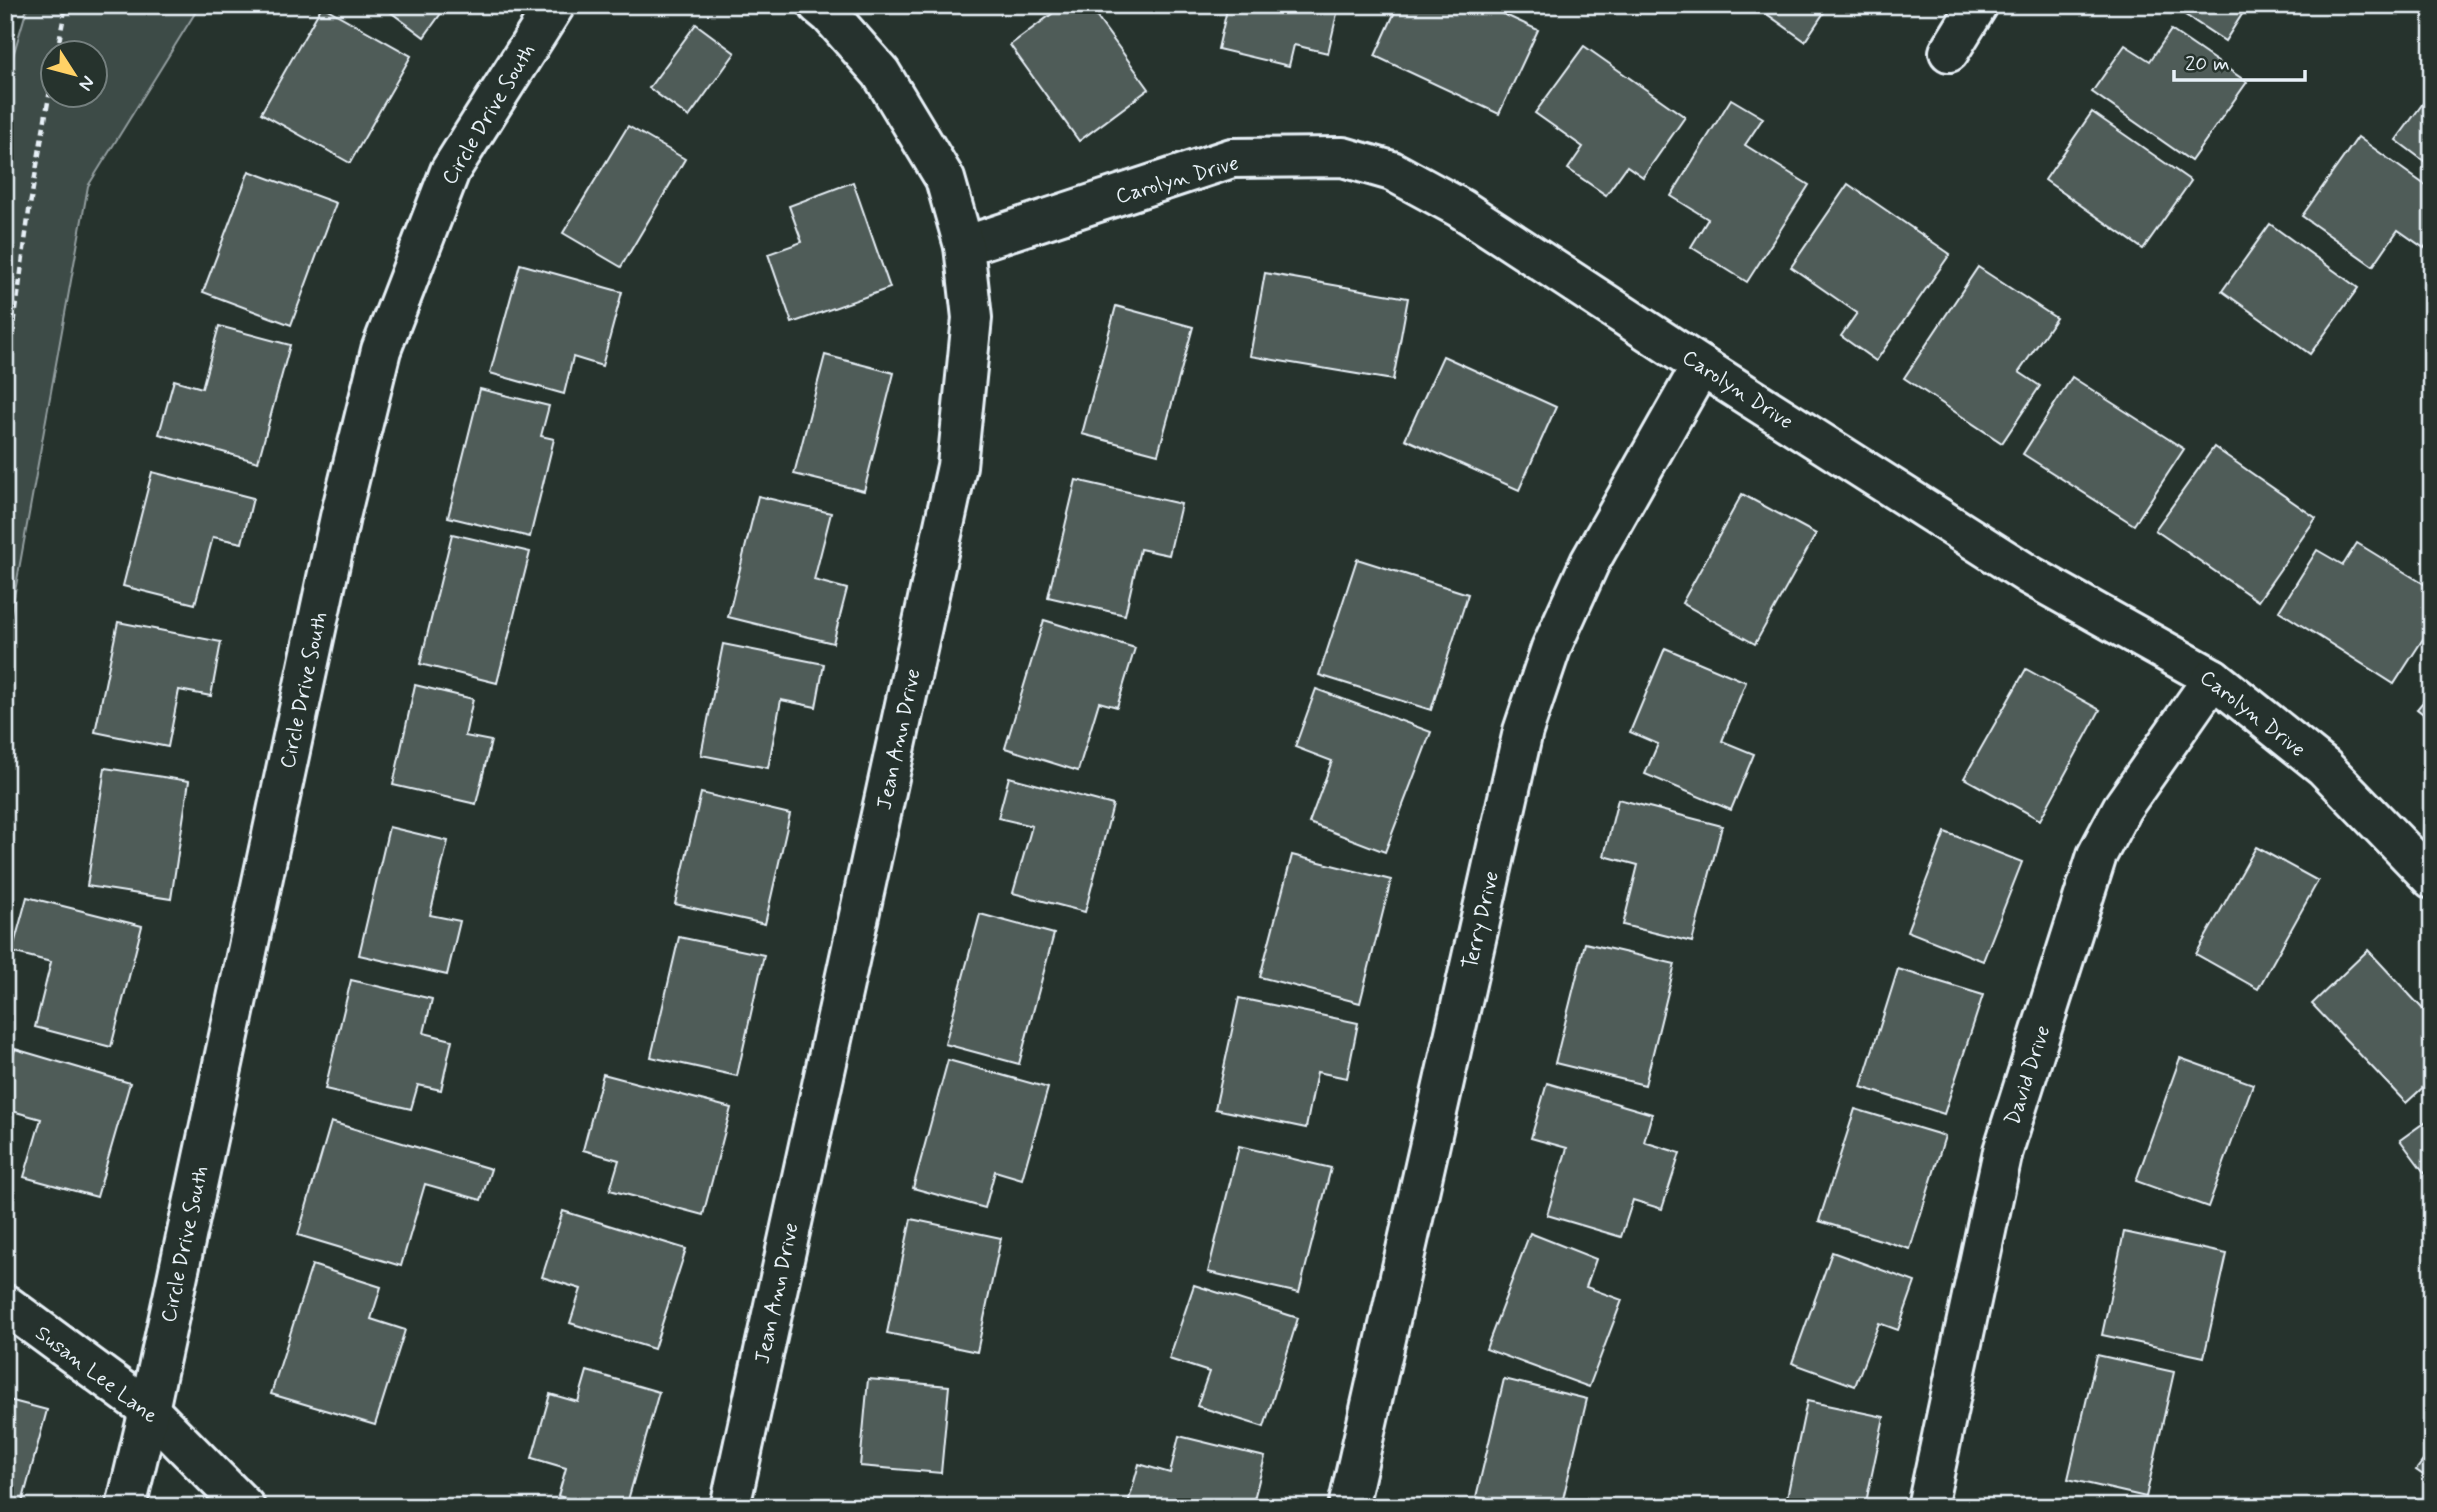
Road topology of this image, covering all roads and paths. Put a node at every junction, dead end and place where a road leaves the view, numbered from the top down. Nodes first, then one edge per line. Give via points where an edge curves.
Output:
1 (66, 5) edge
2 (555, 5) edge
3 (818, 5) edge
4 (1978, 5) edge
5 (60, 38) edge
6 (1949, 52) dead end
7 (47, 108) edge
8 (964, 246) junction
9 (1701, 366) junction
10 (5, 394) edge
11 (2213, 678) junction
12 (2432, 879) edge
13 (5, 1304) edge
14 (149, 1410) junction
15 (126, 1507) edge
16 (245, 1507) edge
17 (730, 1507) edge
18 (1348, 1507) edge
19 (1927, 1507) edge

1 - 5 path
2 - 14 street, Circle Drive South via 450,171 381,350 340,517
3 - 8 street, Jean Ann Drive via 881,73 945,179
4 - 6 street
7 - 10 path
8 - 9 street, Carolyn Drive via 1232,158 1343,157 1392,171 1460,208
8 - 17 street, Jean Ann Drive via 972,318 957,466
9 - 11 street, Carolyn Drive via 2029,575
9 - 18 street, Terry Drive via 1590,562 1551,648 1523,731
11 - 12 street, Carolyn Drive via 2324,767
11 - 19 street, David Drive via 2122,808 2097,855 2003,1151
13 - 14 street, Susan Lee Lane
14 - 15 street, Circle Drive South
14 - 16 street, Susan Lee Lane

